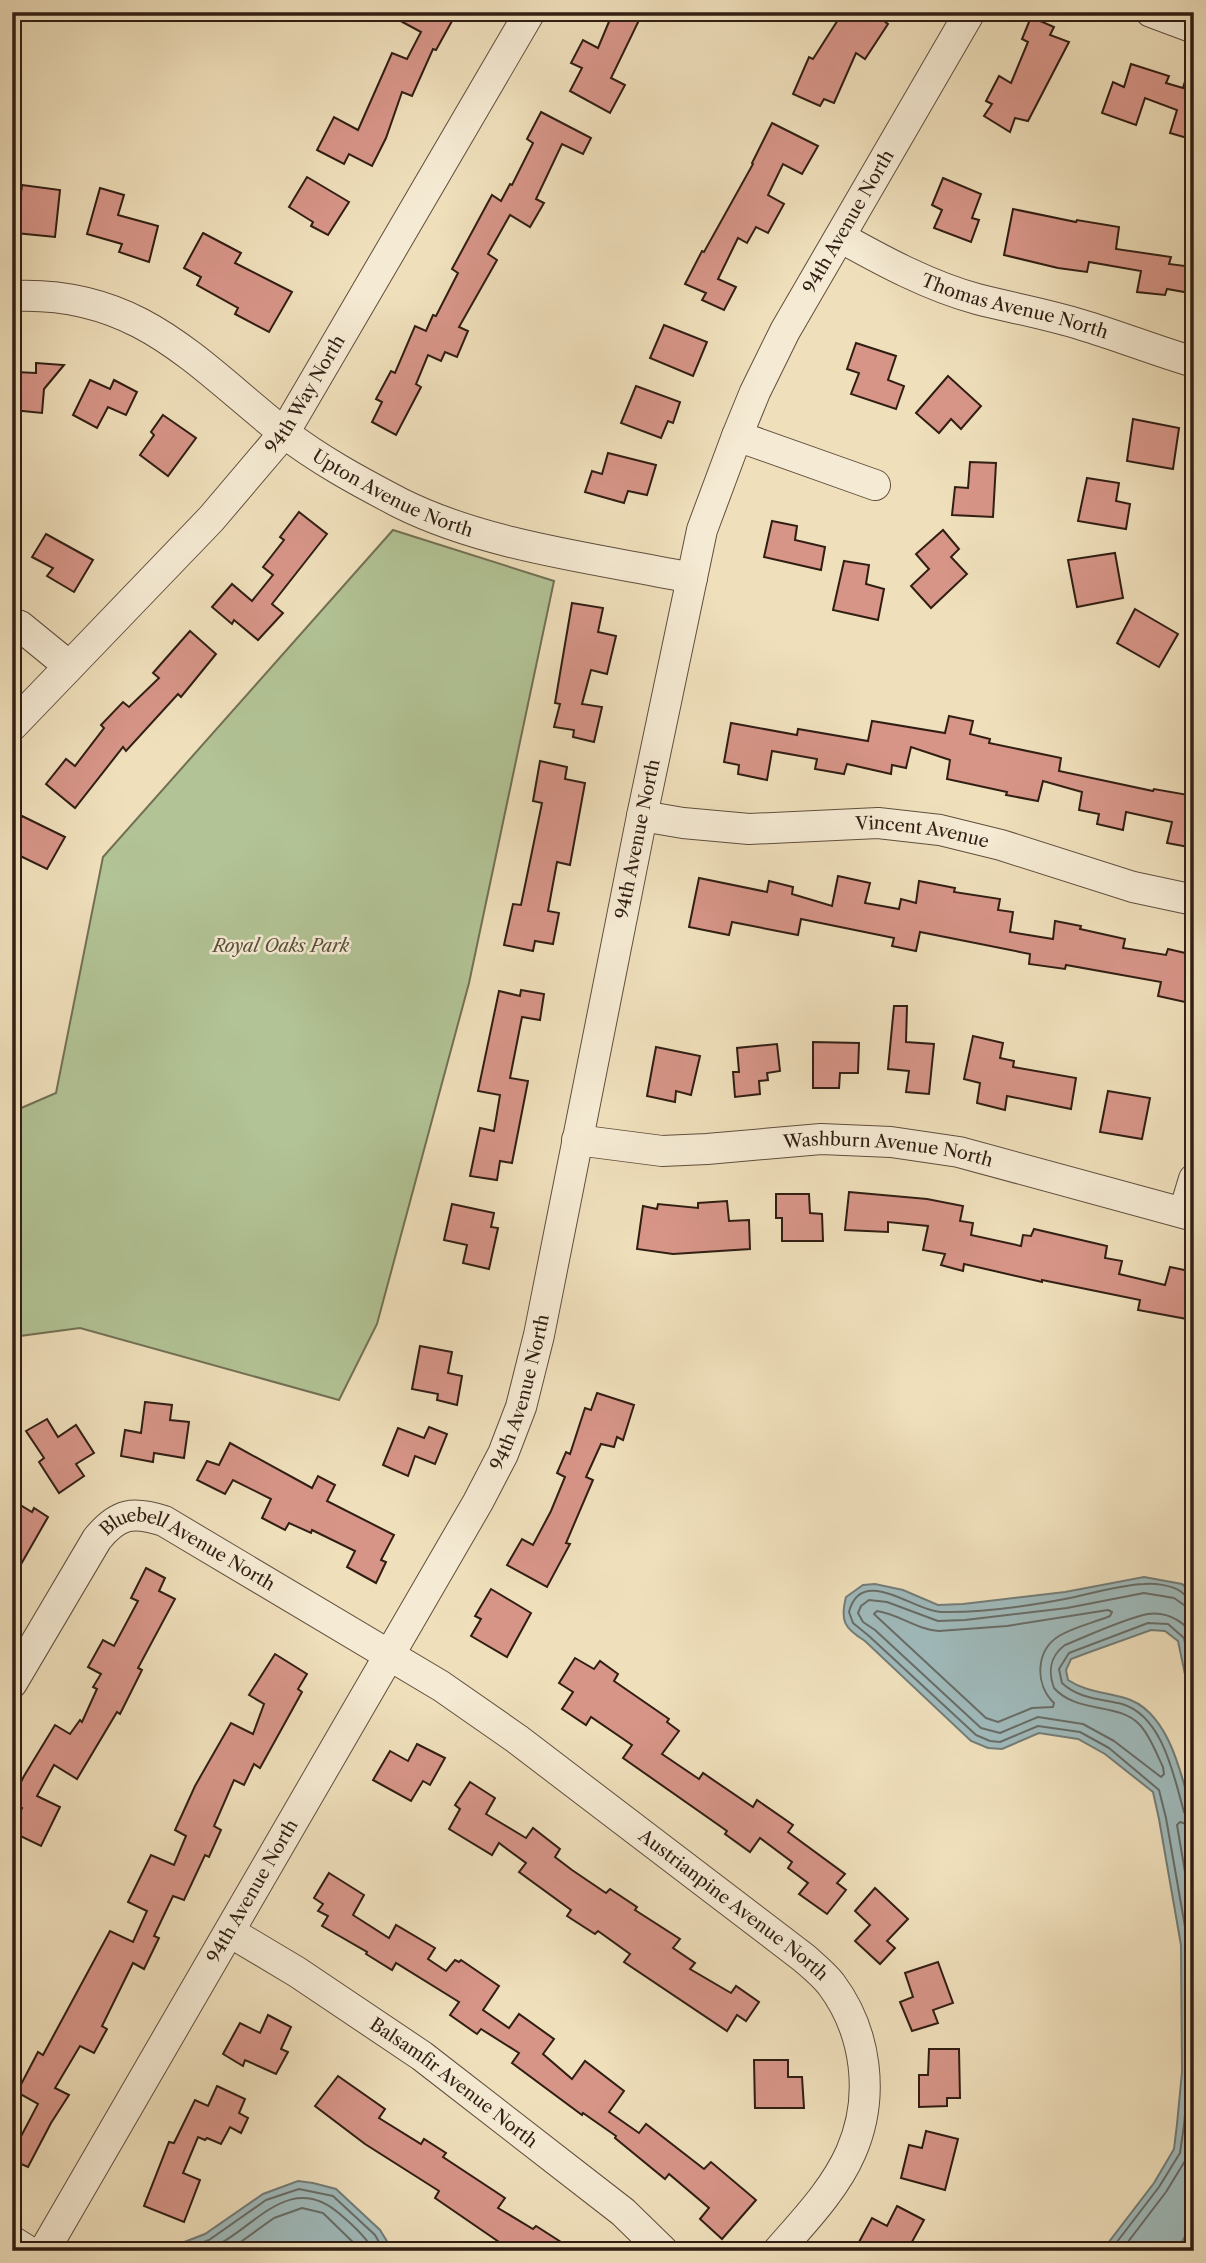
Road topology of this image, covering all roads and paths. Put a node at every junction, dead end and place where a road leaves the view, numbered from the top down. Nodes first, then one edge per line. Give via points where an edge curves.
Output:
1 (530, 12) edge
2 (970, 12) edge
3 (1151, 12) edge
4 (1194, 28) edge
5 (840, 237) junction
6 (12, 296) edge
7 (1194, 362) edge
8 (284, 433) junction
9 (737, 436) junction
10 (874, 485) dead end
11 (692, 578) junction
12 (12, 623) edge
13 (69, 666) junction
14 (12, 726) edge
15 (642, 816) junction
16 (1194, 900) edge
17 (578, 1140) junction
18 (1194, 1179) edge
19 (1189, 1214) edge
20 (391, 1654) junction
21 (12, 1684) edge
22 (230, 1932) junction
23 (12, 2241) edge
24 (28, 2251) edge
25 (44, 2251) edge
26 (663, 2251) edge
27 (778, 2251) edge

1 - 8 street, 94th Way North
2 - 5 street, 94th Avenue North
3 - 4 street
5 - 7 street, Thomas Avenue North via 975,298 1086,326
5 - 9 street, 94th Avenue North via 785,331
6 - 8 street, Upton Avenue North via 74,300 117,311 156,330
8 - 11 street, Upton Avenue North via 337,469 461,528
8 - 13 street, 94th Way North via 211,519
9 - 10 street
9 - 11 street, 94th Avenue North via 702,530
11 - 15 street, 94th Avenue North
12 - 13 street
13 - 14 street, 94th Way North
15 - 16 street, Vincent Avenue via 749,829 878,823 940,830 1133,887
15 - 17 street, 94th Avenue North
17 - 19 street, Washburn Avenue North via 662,1151 821,1139 891,1142 959,1152
17 - 20 street, 94th Avenue North via 521,1407 478,1502
18 - 19 street
20 - 21 street, Bluebell Avenue North via 164,1521 146,1515 125,1516 108,1524 97,1539
20 - 22 street, 94th Avenue North
20 - 27 street, Austrianpine Avenue North via 517,1739 804,1958 830,1983 849,2013 862,2047 866,2082 862,2119 851,2152 833,2183
22 - 25 street, 94th Avenue North
22 - 26 street, Balsamfir Avenue North via 422,2056 623,2212
23 - 24 street

